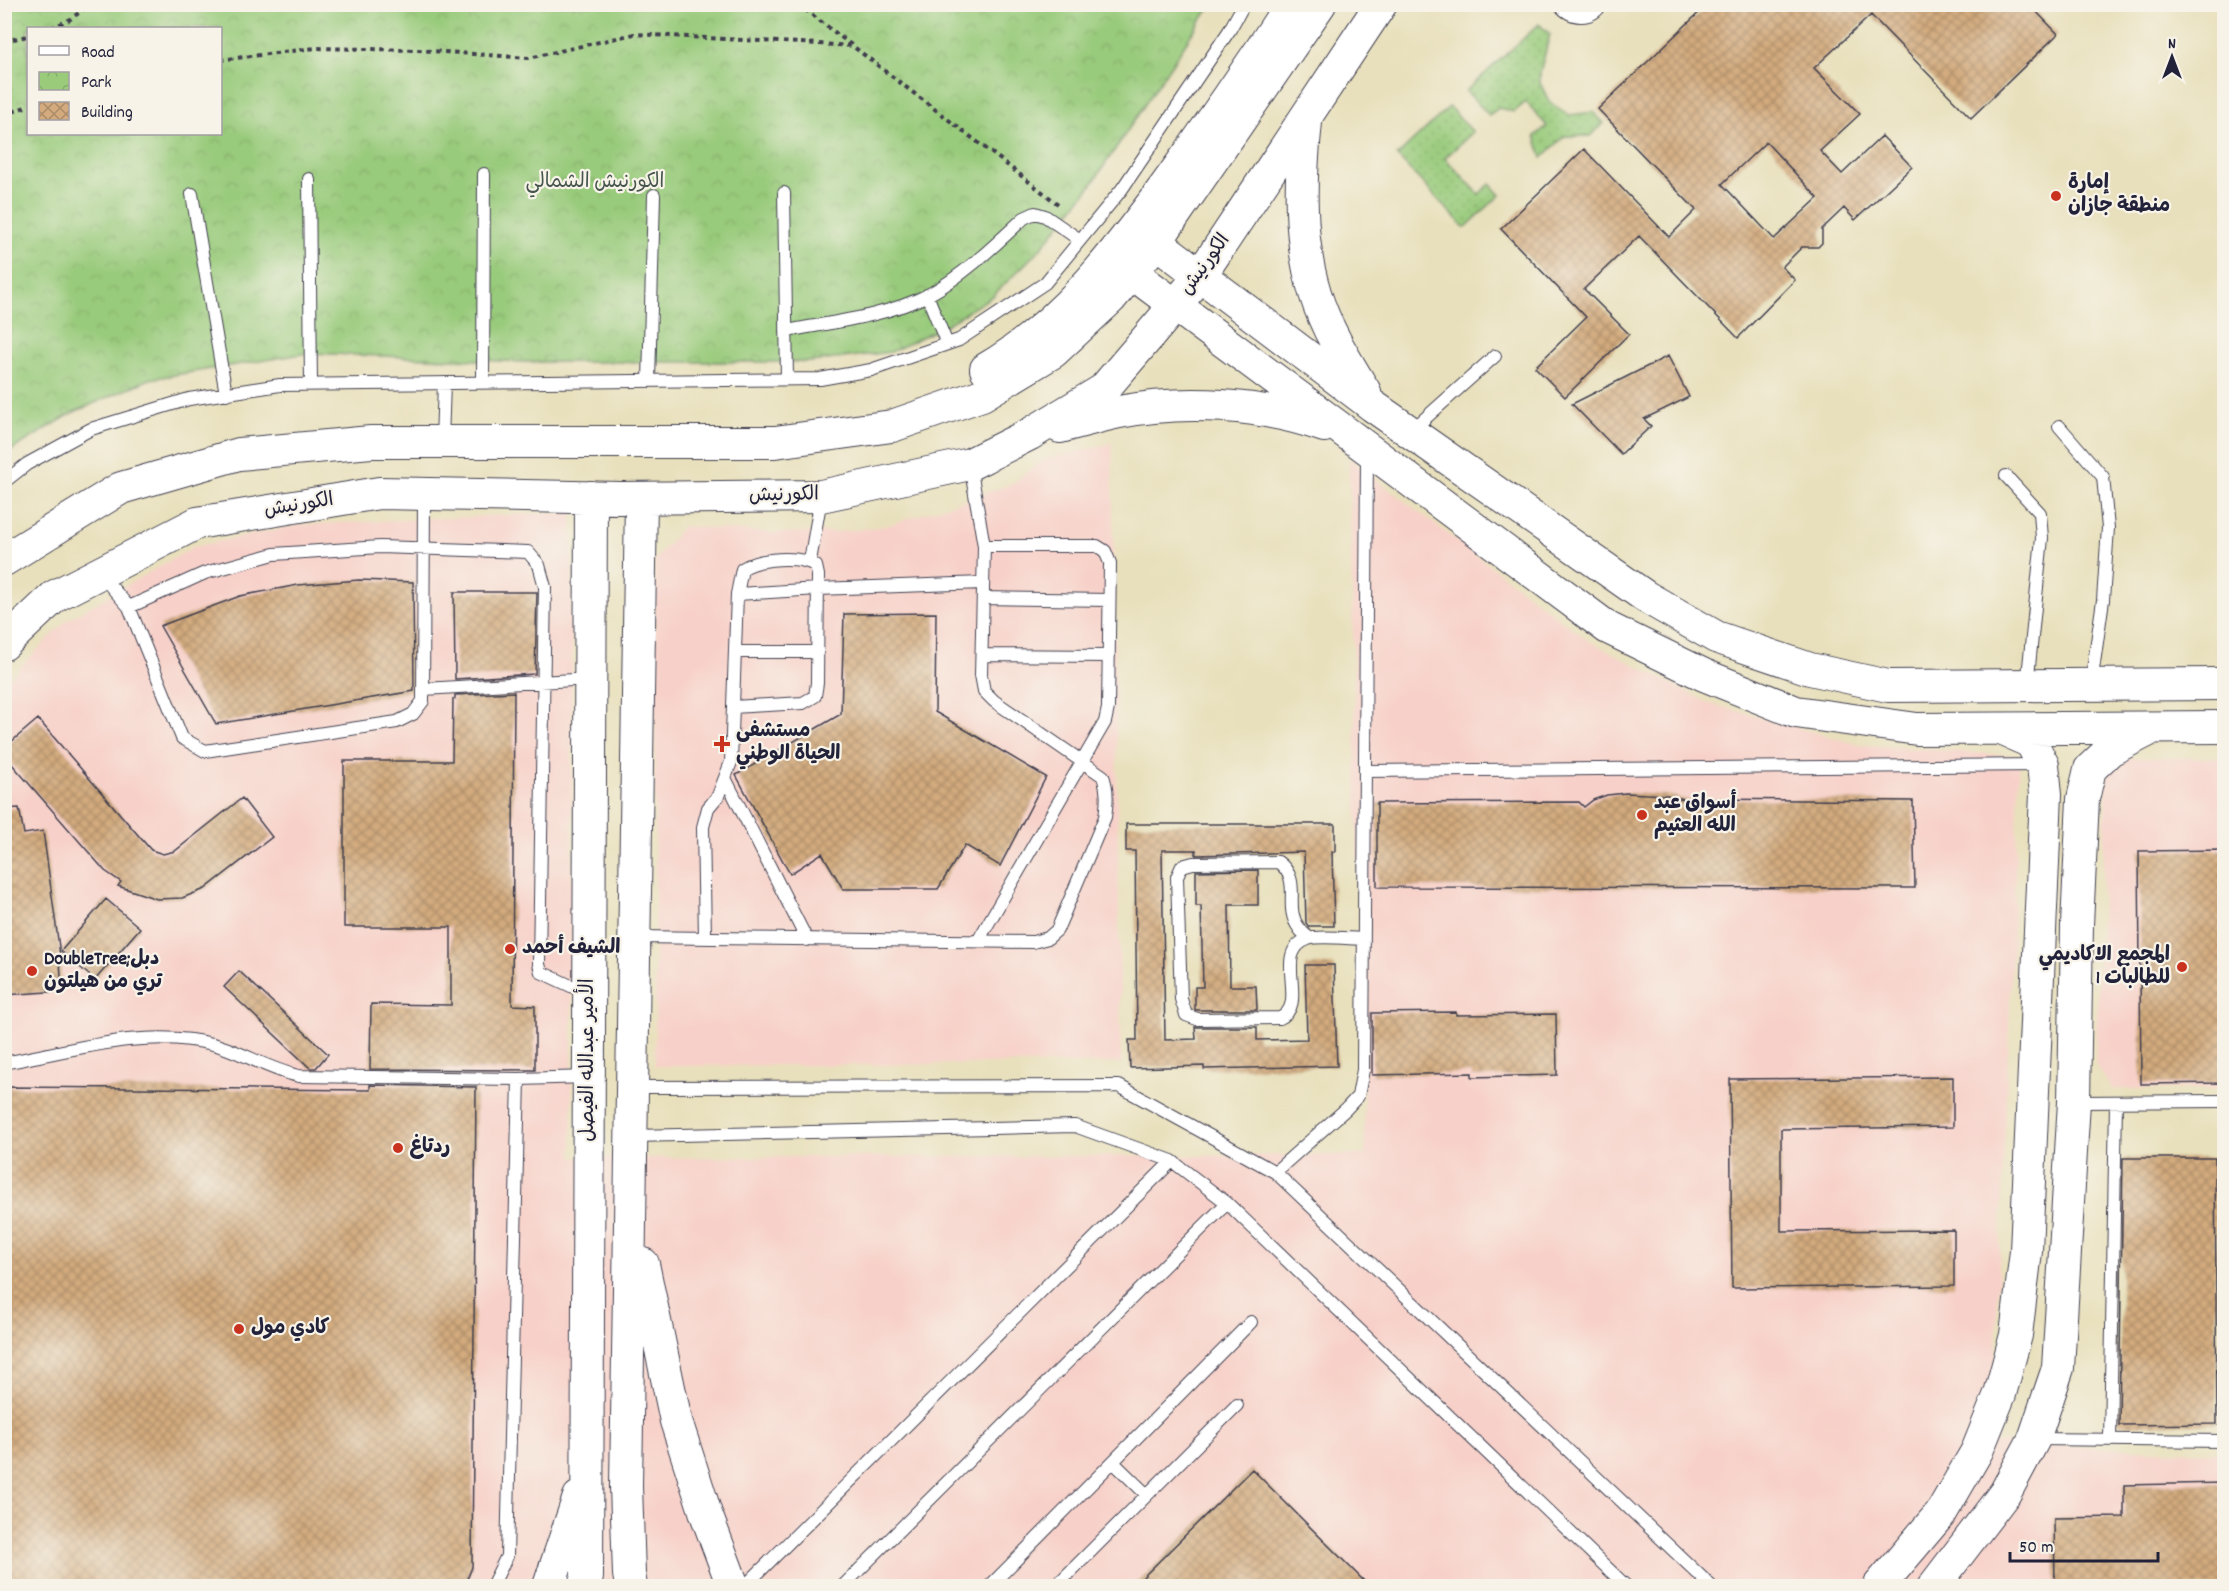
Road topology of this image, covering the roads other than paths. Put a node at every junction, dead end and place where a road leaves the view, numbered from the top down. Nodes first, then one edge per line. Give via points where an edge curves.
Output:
1 (1244, 4) edge
2 (1291, 4) edge
3 (1320, 4) edge
4 (1381, 4) edge
5 (1559, 4) edge
6 (1602, 4) edge
7 (1307, 119) junction
8 (484, 174) dead end
9 (309, 178) dead end
10 (784, 193) dead end
11 (192, 194) dead end
12 (654, 195) dead end
13 (1080, 240) junction
14 (1155, 242) junction
15 (1132, 273) junction
16 (1200, 276) junction
17 (927, 295) junction
18 (1176, 306) junction
19 (786, 331) junction
20 (947, 344) junction
21 (1495, 356) dead end
22 (787, 379) junction
23 (648, 381) junction
24 (444, 383) junction
25 (483, 383) junction
26 (311, 385) junction
27 (226, 394) junction
28 (1373, 406) junction
29 (2059, 426) dead end
30 (1410, 432) junction
31 (823, 434) junction
32 (1030, 435) junction
33 (1358, 442) junction
34 (442, 443) junction
35 (970, 464) junction
36 (2006, 476) dead end
37 (4, 482) edge
38 (424, 492) junction
39 (822, 496) junction
40 (591, 497) junction
41 (641, 498) junction
42 (984, 546) junction
43 (423, 549) junction
44 (4, 560) edge
45 (810, 561) junction
46 (100, 573) junction
47 (983, 583) junction
48 (818, 589) junction
49 (737, 594) junction
50 (983, 598) junction
51 (1109, 600) junction
52 (129, 607) junction
53 (4, 644) edge
54 (735, 652) junction
55 (818, 652) junction
56 (982, 655) junction
57 (1108, 656) junction
58 (591, 679) junction
59 (544, 682) junction
60 (2224, 684) edge
61 (2026, 686) junction
62 (2091, 686) junction
63 (423, 689) junction
64 (733, 708) junction
65 (2152, 728) junction
66 (2224, 728) edge
67 (2000, 729) junction
68 (1082, 762) junction
69 (2043, 765) junction
70 (2090, 769) junction
71 (1365, 771) junction
72 (725, 778) junction
73 (634, 937) junction
74 (705, 937) junction
75 (1309, 938) junction
76 (1364, 939) junction
77 (807, 940) junction
78 (978, 941) junction
79 (589, 994) junction
80 (4, 1063) edge
81 (589, 1077) junction
82 (519, 1079) junction
83 (632, 1087) junction
84 (2224, 1101) edge
85 (2074, 1102) junction
86 (2116, 1102) junction
87 (632, 1136) junction
88 (1172, 1161) junction
89 (1275, 1172) junction
90 (631, 1201) junction
91 (1227, 1203) junction
92 (1251, 1322) dead end
93 (1238, 1405) dead end
94 (2034, 1439) junction
95 (2110, 1440) junction
96 (2224, 1441) edge
97 (1113, 1462) junction
98 (587, 1473) junction
99 (1146, 1494) junction
100 (492, 1587) edge
101 (549, 1587) edge
102 (584, 1587) edge
103 (631, 1587) edge
104 (733, 1587) edge
105 (745, 1587) edge
106 (843, 1587) edge
107 (990, 1587) edge
108 (1056, 1587) edge
109 (1626, 1587) edge
110 (1711, 1587) edge
111 (1879, 1587) edge
112 (1934, 1587) edge

1 - 13 lane via 1122,189
2 - 31 street via 1210,126 1112,258 1058,315 1012,353 966,381 900,409
3 - 14 street
4 - 7 street, الكورنيش
5 - 6 lane via 1569,15 1587,16
7 - 16 street, الكورنيش
7 - 28 street via 1302,202 1315,293 1337,347
8 - 25 lane
9 - 26 lane
10 - 19 lane
11 - 27 lane
12 - 23 lane
13 - 17 lane via 1035,213 1024,218 967,269
13 - 20 lane via 1045,283
14 - 15 street
14 - 16 street
15 - 18 street
15 - 31 street via 1053,352 982,395 892,426
16 - 18 street, الكورنيش
16 - 28 street
17 - 19 lane via 873,315
17 - 20 lane
18 - 32 street, الكورنيش via 1103,390
18 - 33 street
19 - 22 lane
20 - 22 lane via 871,370 820,379
21 - 30 lane
22 - 23 lane
23 - 25 lane
24 - 25 lane
24 - 26 lane
24 - 34 lane
26 - 27 lane via 280,385
27 - 37 lane via 189,399 91,429 27,464
28 - 30 street
29 - 62 lane via 2103,477 2108,528
30 - 61 street via 1646,597 1716,638 1810,669 1888,686
31 - 34 street via 775,442
32 - 33 street via 1120,412 1175,406 1243,407 1282,414
32 - 35 street, الكورنيش
33 - 67 street via 1608,628 1704,675 1796,712 1917,729
33 - 71 lane
34 - 44 street via 371,442 240,454 121,489
35 - 39 street, الكورنيش
35 - 42 lane
36 - 61 lane via 2040,513 2042,538
38 - 40 street, الكورنيش
38 - 43 lane
38 - 46 street, الكورنيش via 379,493 197,523
39 - 41 street, الكورنيش
39 - 45 lane
40 - 41 street, الكورنيش
40 - 58 street, الأمير عبدالله الفيصل
41 - 73 street
42 - 47 lane
42 - 51 lane via 1097,546 1105,551 1110,563
43 - 52 lane via 380,547 274,554 206,573
43 - 59 lane via 528,552 539,565 545,587
43 - 63 lane
45 - 48 lane via 816,566
45 - 49 lane via 752,563 742,569
46 - 52 lane
46 - 53 street, الكورنيش via 55,596
47 - 48 lane
47 - 50 lane
48 - 49 lane
48 - 55 lane
49 - 54 lane
50 - 51 lane
50 - 56 lane
51 - 57 lane
52 - 63 lane via 182,738 204,751 397,722 413,714 423,701
54 - 55 lane
54 - 64 lane
55 - 64 lane via 815,696 803,703
56 - 57 lane
56 - 68 lane via 984,691
57 - 68 lane via 1105,722
58 - 59 lane
58 - 79 street, الأمير عبدالله الفيصل
59 - 63 lane
59 - 79 lane via 538,964 541,972
60 - 62 street
61 - 62 street
64 - 72 lane via 731,762
65 - 66 street
65 - 67 street
65 - 70 street via 2110,750
67 - 69 street via 2031,742
68 - 78 lane
68 - 78 lane via 1103,776 1105,817 1057,930 1048,938 1033,942
69 - 70 street
69 - 71 lane
69 - 111 street via 2046,794 2026,1251 2016,1335 2000,1394 1977,1451 1941,1513
70 - 85 street via 2083,799
71 - 76 lane
72 - 74 lane via 708,808 703,827
72 - 77 lane
73 - 74 lane
73 - 83 street
74 - 77 lane
75 - 75 lane via 1292,954 1292,1008 1288,1014 1280,1018 1197,1019 1186,1014 1181,999 1177,877 1182,866 1278,862 1291,875 1294,918
75 - 76 lane
76 - 89 lane via 1363,1071 1358,1096
77 - 78 lane
79 - 81 street, الأمير عبدالله الفيصل
80 - 82 lane via 147,1039 185,1039 215,1045 282,1073 299,1076
81 - 82 lane
81 - 98 street, الأمير عبدالله الفيصل
82 - 100 lane via 507,1556
83 - 87 street
83 - 89 lane via 1119,1086
84 - 86 lane
85 - 86 lane
85 - 94 street via 2058,1368
86 - 95 lane
87 - 88 lane via 1076,1126
87 - 90 street
88 - 91 lane
88 - 105 lane
89 - 110 lane
90 - 103 street via 626,1486
90 - 104 street via 676,1421
91 - 106 lane
91 - 109 lane
92 - 97 lane
93 - 99 lane
94 - 95 lane
94 - 112 street via 2005,1493
95 - 96 lane
97 - 99 lane
97 - 107 lane
98 - 101 street
98 - 102 street, الأمير عبدالله الفيصل
99 - 108 lane

